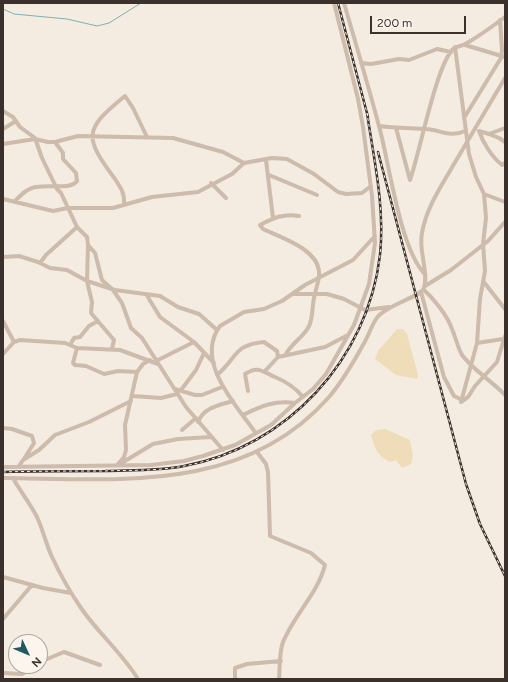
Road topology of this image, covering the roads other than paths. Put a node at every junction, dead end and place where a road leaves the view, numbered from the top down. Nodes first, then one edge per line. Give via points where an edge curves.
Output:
1 (334, 3) edge
2 (344, 3) edge
3 (505, 16) edge
4 (500, 20) junction
5 (465, 45) junction
6 (455, 48) junction
7 (451, 52) junction
8 (503, 56) edge
9 (361, 63) junction
10 (505, 78) edge
11 (3, 111) edge
12 (464, 119) junction
13 (16, 121) junction
14 (380, 126) junction
15 (396, 128) junction
16 (505, 128) edge
17 (3, 129) edge
18 (425, 129) junction
19 (477, 130) junction
20 (466, 131) junction
21 (488, 134) junction
22 (91, 136) junction
23 (147, 137) junction
24 (35, 139) junction
25 (55, 142) junction
26 (467, 142) junction
27 (505, 142) edge
28 (3, 144) edge
29 (266, 160) junction
30 (244, 163) junction
31 (505, 163) edge
32 (269, 175) junction
33 (211, 184) junction
34 (56, 186) junction
35 (371, 186) junction
36 (484, 194) junction
37 (317, 195) dead end
38 (3, 198) edge
39 (226, 198) dead end
40 (15, 201) junction
41 (505, 202) edge
42 (124, 204) junction
43 (68, 208) junction
44 (299, 216) dead end
45 (273, 218) junction
46 (505, 222) edge
47 (77, 227) junction
48 (375, 236) junction
49 (483, 244) junction
50 (88, 245) junction
51 (3, 258) edge
52 (40, 263) junction
53 (424, 273) junction
54 (319, 276) junction
55 (87, 281) junction
56 (483, 281) junction
57 (111, 288) junction
58 (423, 289) junction
59 (146, 294) junction
60 (293, 294) junction
61 (315, 294) junction
62 (390, 307) junction
63 (360, 308) junction
64 (505, 309) edge
65 (3, 321) edge
66 (98, 321) junction
67 (217, 330) junction
68 (349, 334) junction
69 (504, 338) edge
70 (14, 342) junction
71 (194, 342) junction
72 (477, 343) junction
73 (70, 345) junction
74 (77, 348) junction
75 (112, 350) junction
76 (204, 353) junction
77 (3, 354) edge
78 (286, 354) junction
79 (278, 357) junction
80 (150, 360) junction
81 (157, 362) junction
82 (471, 363) junction
83 (214, 364) junction
84 (265, 371) junction
85 (137, 372) junction
86 (217, 375) junction
87 (485, 376) junction
88 (222, 387) junction
89 (176, 389) junction
90 (181, 390) junction
91 (248, 391) dead end
92 (177, 394) junction
93 (505, 395) edge
94 (303, 397) junction
95 (132, 398) junction
96 (462, 400) junction
97 (233, 401) junction
98 (294, 403) junction
99 (243, 415) junction
100 (197, 420) junction
101 (3, 428) edge
102 (182, 430) dead end
103 (255, 432) junction
104 (211, 437) junction
105 (223, 450) junction
106 (257, 452) junction
107 (23, 460) junction
108 (119, 464) junction
109 (3, 466) edge
110 (19, 466) junction
111 (3, 478) edge
112 (13, 478) junction
113 (3, 577) edge
114 (32, 585) junction
115 (71, 593) junction
116 (3, 619) edge
117 (48, 659) edge
118 (281, 661) junction
119 (100, 665) dead end
120 (138, 679) edge
121 (235, 679) edge
122 (279, 679) edge

1 - 35 street via 358,99
2 - 9 street
3 - 4 street
4 - 5 street
4 - 8 street
5 - 6 street
5 - 8 street
6 - 7 street
6 - 12 street
7 - 9 street via 437,49 412,60
7 - 18 street via 436,88
8 - 12 street
9 - 14 street
10 - 19 street
11 - 13 street
12 - 20 street
13 - 17 street
13 - 24 street
14 - 15 street
14 - 53 street via 404,227 415,260
15 - 18 street
15 - 18 street via 410,180
16 - 21 street
18 - 20 street via 448,135 458,135
19 - 21 street
19 - 26 street
19 - 31 street via 496,159 502,165
20 - 26 street
21 - 27 street
22 - 23 street
22 - 23 street via 98,122 125,96
22 - 25 street via 78,136
22 - 42 street via 97,155 122,190
23 - 30 street via 183,140 223,152
24 - 25 street
24 - 28 street
24 - 34 street
25 - 34 street via 64,155 63,159 78,177 74,185
26 - 36 street via 476,177
26 - 53 street via 424,222 421,241
29 - 30 street
29 - 32 street
29 - 35 street via 278,157 295,162 338,192 356,194
30 - 33 street via 232,174
32 - 37 street
32 - 45 street
33 - 39 street
33 - 42 street via 198,192 152,197
34 - 40 street via 33,187
34 - 43 street
35 - 48 street
36 - 41 street
36 - 49 street via 486,218
38 - 40 street
40 - 43 street via 53,211
42 - 43 street via 103,210
43 - 47 street
44 - 45 street via 290,214
45 - 54 street via 260,226 308,252 319,267
46 - 49 street
47 - 50 street via 87,237
47 - 52 street via 46,254
48 - 54 street via 353,260
48 - 63 street via 369,284
49 - 56 street via 486,271
49 - 58 street
50 - 55 street
50 - 57 street via 95,253 102,280
51 - 52 street via 19,256
52 - 55 street via 50,268 67,270
53 - 58 street
54 - 60 street
54 - 61 street
55 - 57 street
55 - 66 street via 92,302 91,313
56 - 64 street
56 - 72 street
57 - 59 street
57 - 81 street via 122,303 132,328 142,338
58 - 62 street
58 - 82 street via 431,296 452,327 457,346
58 - 96 street via 444,377 454,396
59 - 67 street via 160,296 178,307 199,314
59 - 71 street via 160,317
60 - 61 street
60 - 67 street via 264,310 244,312
61 - 63 street via 327,294 344,299
61 - 78 street via 309,326
62 - 63 street via 367,310
62 - 106 street via 376,319 357,355 329,397 295,428
63 - 68 street
65 - 70 street
66 - 73 street via 80,337 74,338
66 - 75 street via 114,340
67 - 83 street via 212,352
68 - 78 street via 325,347
68 - 94 street via 326,374
69 - 72 street
69 - 87 street via 496,362
70 - 73 street via 20,340
70 - 77 street
71 - 76 street
71 - 81 street
72 - 82 street
73 - 74 street
74 - 75 street
74 - 85 street via 73,363 75,365 86,366 104,374 118,371
75 - 80 street via 120,350
76 - 83 street
76 - 90 street via 196,370
78 - 79 street
79 - 84 street
79 - 86 street via 277,351 264,342 246,345
80 - 81 street
80 - 85 street
81 - 89 street
82 - 87 street
82 - 96 street
83 - 86 street
84 - 91 street via 256,369 246,374
84 - 94 street via 292,385
85 - 95 street
86 - 88 street
87 - 93 street
87 - 96 street via 468,397 461,402
88 - 90 street via 202,395
88 - 97 street
89 - 90 street
89 - 92 street
92 - 95 street via 161,398
92 - 100 street
94 - 98 street
95 - 107 street via 89,422 55,435
95 - 108 street via 125,425 126,450
97 - 99 street
97 - 100 street via 212,408
98 - 99 street via 270,403
98 - 103 street via 271,425
99 - 103 street
100 - 102 street
100 - 104 street
101 - 107 street via 32,436 34,443
103 - 105 street
104 - 105 street
104 - 108 street via 153,444
105 - 108 street via 167,464
106 - 112 street via 215,468 166,476 128,479
106 - 118 street via 266,464 268,472 270,536 311,553 325,565 319,582 283,643
107 - 110 street
108 - 110 street
109 - 110 street
111 - 112 street
112 - 115 street via 36,515 52,556
113 - 114 street
114 - 115 street
114 - 116 street
115 - 120 street via 112,647 130,665
117 - 119 street via 64,652
118 - 121 street via 247,664 235,668
118 - 122 street

